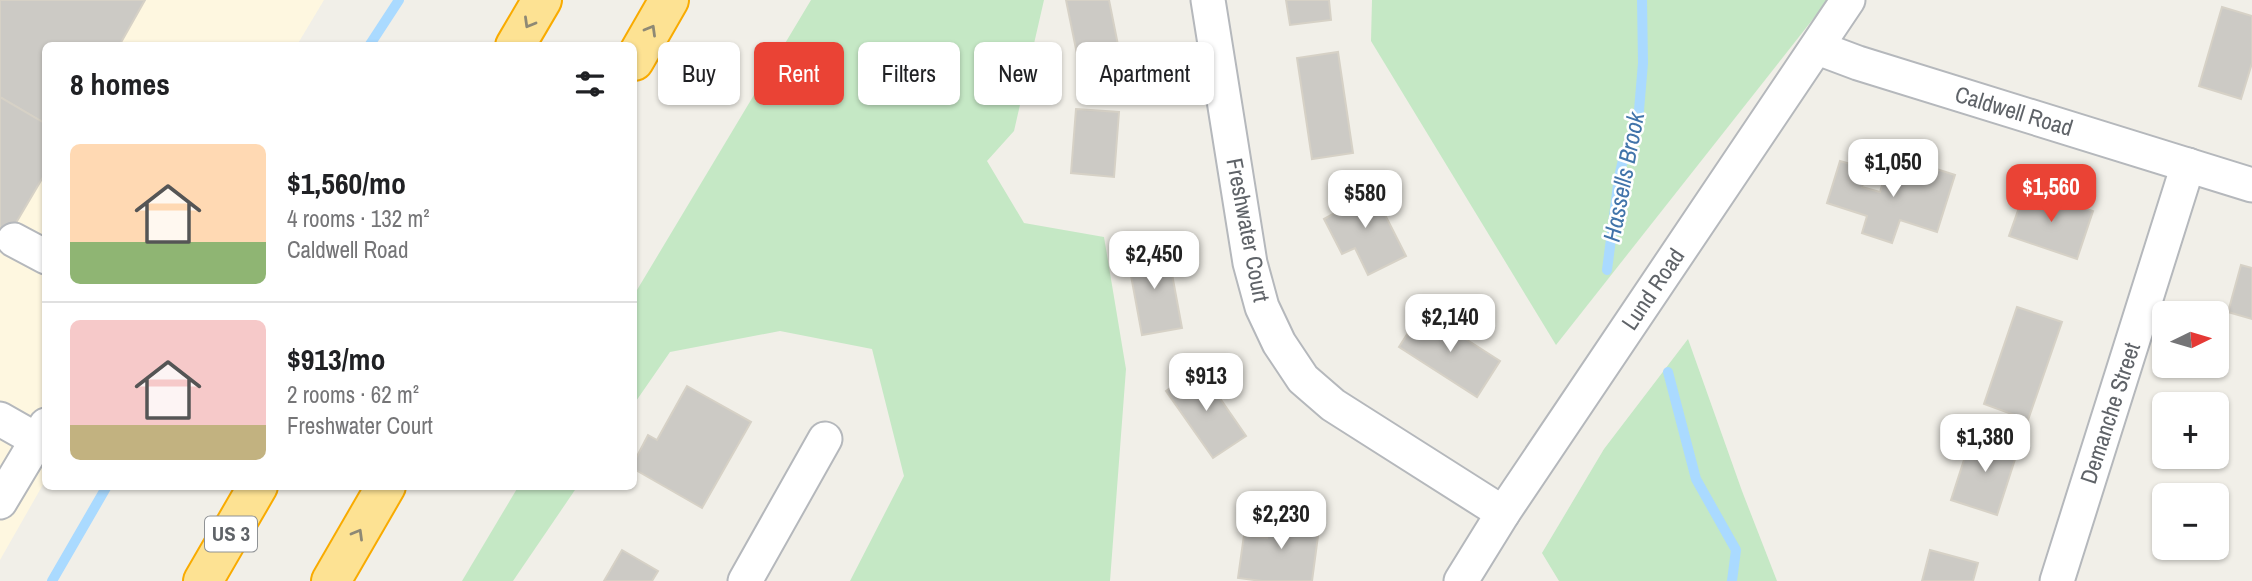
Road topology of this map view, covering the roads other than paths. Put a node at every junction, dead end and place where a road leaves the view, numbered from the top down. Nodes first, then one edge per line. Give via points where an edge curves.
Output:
1 (542, 0) edge
2 (669, 0) edge
3 (1208, 0) edge
4 (1848, 0) edge
5 (518, 42) edge
6 (1818, 48) junction
7 (637, 56) edge
8 (2188, 165) junction
9 (2252, 185) edge
10 (14, 240) dead end
11 (42, 255) edge
12 (0, 419) edge
13 (41, 432) edge
14 (825, 439) dead end
15 (256, 490) edge
16 (384, 490) edge
17 (0, 502) edge
18 (1503, 513) junction
19 (203, 581) edge
20 (331, 581) edge
21 (745, 581) edge
22 (1461, 581) edge
23 (2057, 581) edge

1 -> 5 highway
7 -> 2 highway
3 - 18 street, Freshwater Court via 1250,263 1262,307 1279,343 1303,379 1333,405
4 - 6 street, Lund Road
6 - 8 street, Caldwell Road
6 - 18 street, Lund Road
8 - 9 street, Caldwell Road
8 - 23 street, Demanche Street
10 - 11 street
12 - 13 street
13 - 17 street
14 - 21 street
15 - 19 highway, US 3
20 -> 16 highway
18 - 22 street, Lund Road

